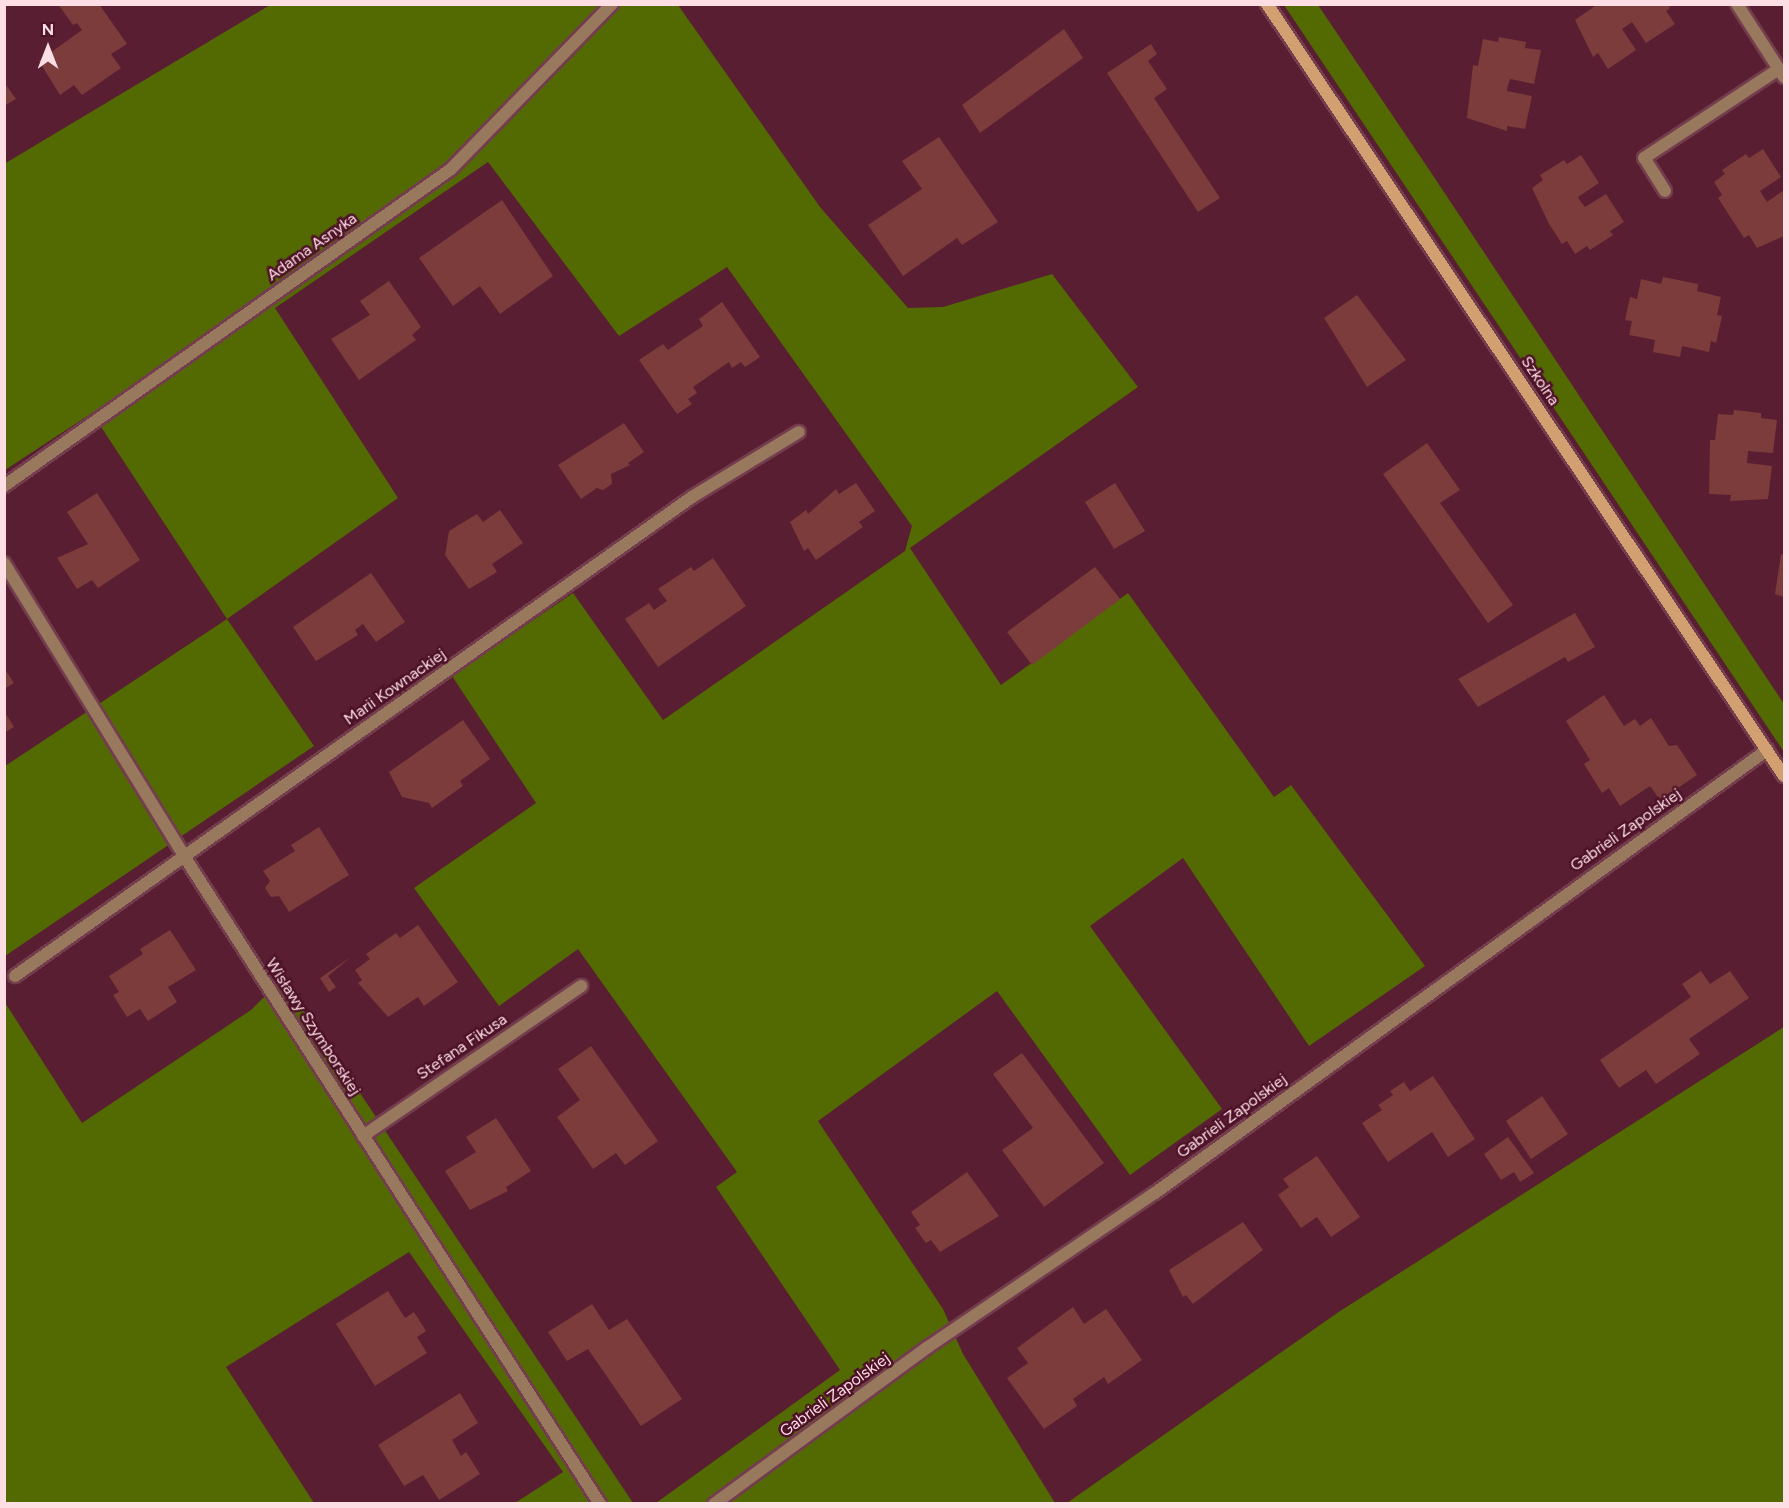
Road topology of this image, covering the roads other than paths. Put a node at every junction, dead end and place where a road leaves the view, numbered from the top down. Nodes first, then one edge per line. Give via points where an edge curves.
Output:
1 (612, 4) edge
2 (1267, 4) edge
3 (1737, 4) edge
4 (1782, 73) edge
5 (1665, 191) dead end
6 (799, 432) dead end
7 (4, 486) edge
8 (4, 563) edge
9 (1767, 750) junction
10 (1785, 776) edge
11 (184, 856) junction
12 (15, 976) dead end
13 (581, 986) dead end
14 (363, 1136) junction
15 (600, 1503) edge
16 (714, 1503) edge

1 - 7 street, Adama Asnyka via 451,169
2 - 9 street, Szkolna
3 - 4 street
4 - 5 street via 1644,158
6 - 11 street, Marii Kownackiej via 692,497
8 - 11 street, Wisławy Szymborskiej
9 - 10 street, Szkolna
9 - 16 street, Gabrieli Zapolskiej via 1155,1193 927,1347
11 - 12 street, Marii Kownackiej
11 - 14 street, Wisławy Szymborskiej
13 - 14 street, Stefana Fikusa
14 - 15 street, Wisławy Szymborskiej

